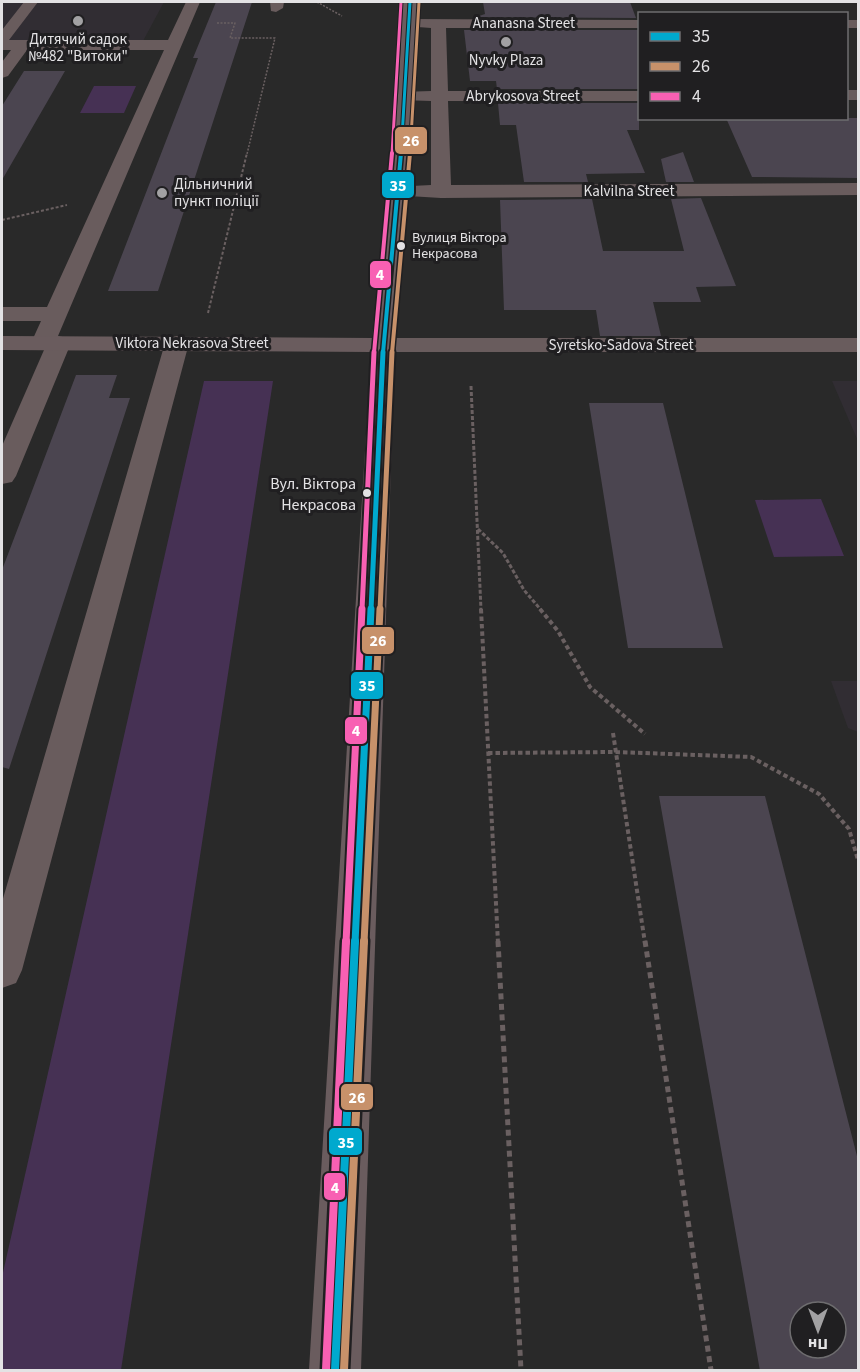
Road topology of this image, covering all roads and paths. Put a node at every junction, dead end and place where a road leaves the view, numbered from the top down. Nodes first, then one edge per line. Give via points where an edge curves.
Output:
1 (31, 2) edge
2 (193, 2) edge
3 (317, 2) edge
4 (410, 2) edge
5 (342, 16) dead end
6 (184, 23) junction
7 (409, 23) junction
8 (438, 23) junction
9 (638, 24) edge
10 (2, 39) edge
11 (2, 45) edge
12 (22, 45) junction
13 (174, 45) junction
14 (2, 73) edge
15 (406, 96) junction
16 (439, 96) junction
17 (638, 96) edge
18 (858, 189) edge
19 (399, 191) junction
20 (441, 192) junction
21 (109, 195) junction
22 (2, 220) edge
23 (2, 314) edge
24 (57, 314) junction
25 (207, 320) dead end
26 (2, 343) edge
27 (51, 344) junction
28 (177, 344) junction
29 (383, 345) junction
30 (858, 345) edge
31 (471, 387) dead end
32 (2, 476) edge
33 (477, 528) junction
34 (613, 733) dead end
35 (645, 734) dead end
36 (616, 752) junction
37 (488, 753) junction
38 (858, 860) edge
39 (2, 970) edge
40 (336, 1371) edge
41 (521, 1371) edge
42 (711, 1371) edge

1 - 10 street
2 - 6 street
3 - 5 path
4 - 7 main road
6 - 13 street
6 - 25 path via 235,23 230,38 275,38
7 - 8 street, Ananasna Street
7 - 15 main road
8 - 9 street, Ananasna Street
8 - 16 street
11 - 12 street
12 - 13 street
12 - 14 street
13 - 21 street
15 - 16 street, Abrykosova Street
15 - 19 main road
16 - 17 street, Abrykosova Street
16 - 20 street
18 - 20 street, Kalvilna Street
19 - 20 street, Kalvilna Street
19 - 29 main road
21 - 22 path
21 - 24 street
23 - 24 street
24 - 27 street
26 - 27 main road, Viktora Nekrasova Street
27 - 28 main road, Viktora Nekrasova Street
27 - 32 street
28 - 29 main road, Viktora Nekrasova Street
28 - 39 street
29 - 30 street, Syretsko-Sadova Street
29 - 40 main road
31 - 33 path
33 - 35 path via 503,553 524,590 558,631 590,687
33 - 37 path
34 - 36 path
36 - 37 path
36 - 38 path via 751,757 819,794 849,829
36 - 42 path
37 - 41 path

